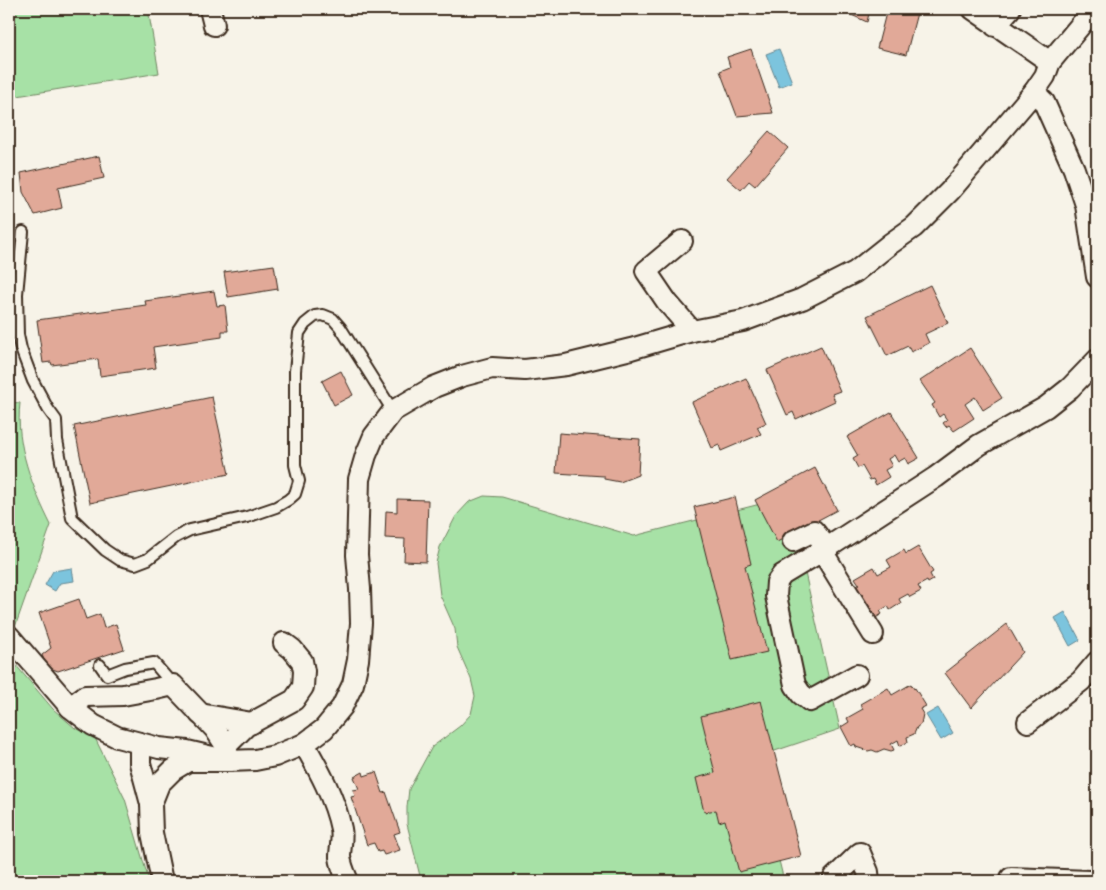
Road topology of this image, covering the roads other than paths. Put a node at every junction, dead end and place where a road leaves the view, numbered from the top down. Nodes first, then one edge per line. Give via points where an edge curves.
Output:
1 (973, 9) edge
2 (1010, 9) edge
3 (1094, 9) edge
4 (995, 26) junction
5 (1050, 62) junction
6 (1034, 92) junction
7 (23, 232) dead end
8 (682, 241) dead end
9 (1097, 273) edge
10 (692, 331) junction
11 (1097, 360) edge
12 (393, 411) junction
13 (793, 541) dead end
14 (824, 550) junction
15 (873, 634) dead end
16 (9, 636) edge
17 (284, 643) dead end
18 (1097, 662) edge
19 (100, 665) dead end
20 (856, 675) dead end
21 (173, 684) junction
22 (70, 707) junction
23 (200, 714) junction
24 (1028, 722) dead end
25 (252, 723) junction
26 (140, 743) junction
27 (304, 744) junction
28 (228, 754) junction
29 (152, 804) junction
30 (834, 878) dead end
31 (1011, 878) dead end
32 (347, 879) dead end
33 (162, 881) edge
34 (869, 881) edge
35 (1089, 881) edge

1 - 4 street
2 - 4 street
3 - 5 street
4 - 5 street
5 - 6 street
6 - 9 street via 1044,102 1074,169 1086,205
6 - 10 street via 950,191 914,227 855,272 802,299 742,321
7 - 12 lane via 17,294 21,349 31,376 56,420 72,518 120,560 135,564 148,559 190,530 247,518 276,507 295,494 299,481 295,437 298,334 315,316 328,317 340,326
8 - 10 street via 646,271
10 - 12 street via 566,365 525,370 492,368 462,376 434,387
11 - 14 street via 1070,388 1046,406 979,445
12 - 27 street via 374,436 359,479 357,555 361,623 353,684 342,707 324,729
13 - 14 street via 814,531
14 - 15 street
14 - 20 street via 776,582 776,596 795,685 810,701
16 - 22 street
17 - 25 street via 302,661 303,687 294,700
18 - 24 street via 1081,681
19 - 21 lane via 107,675 154,663
21 - 22 street via 123,695 86,696
21 - 23 street
22 - 26 street via 101,729
23 - 25 street
23 - 28 street via 215,729
25 - 28 street via 246,726
26 - 28 street
26 - 29 street via 140,763
27 - 28 street via 255,760
27 - 32 street via 336,812 342,831 340,857
28 - 29 street via 188,761 173,770 158,784
29 - 33 street via 152,833
30 - 34 street via 860,853
31 - 35 street

